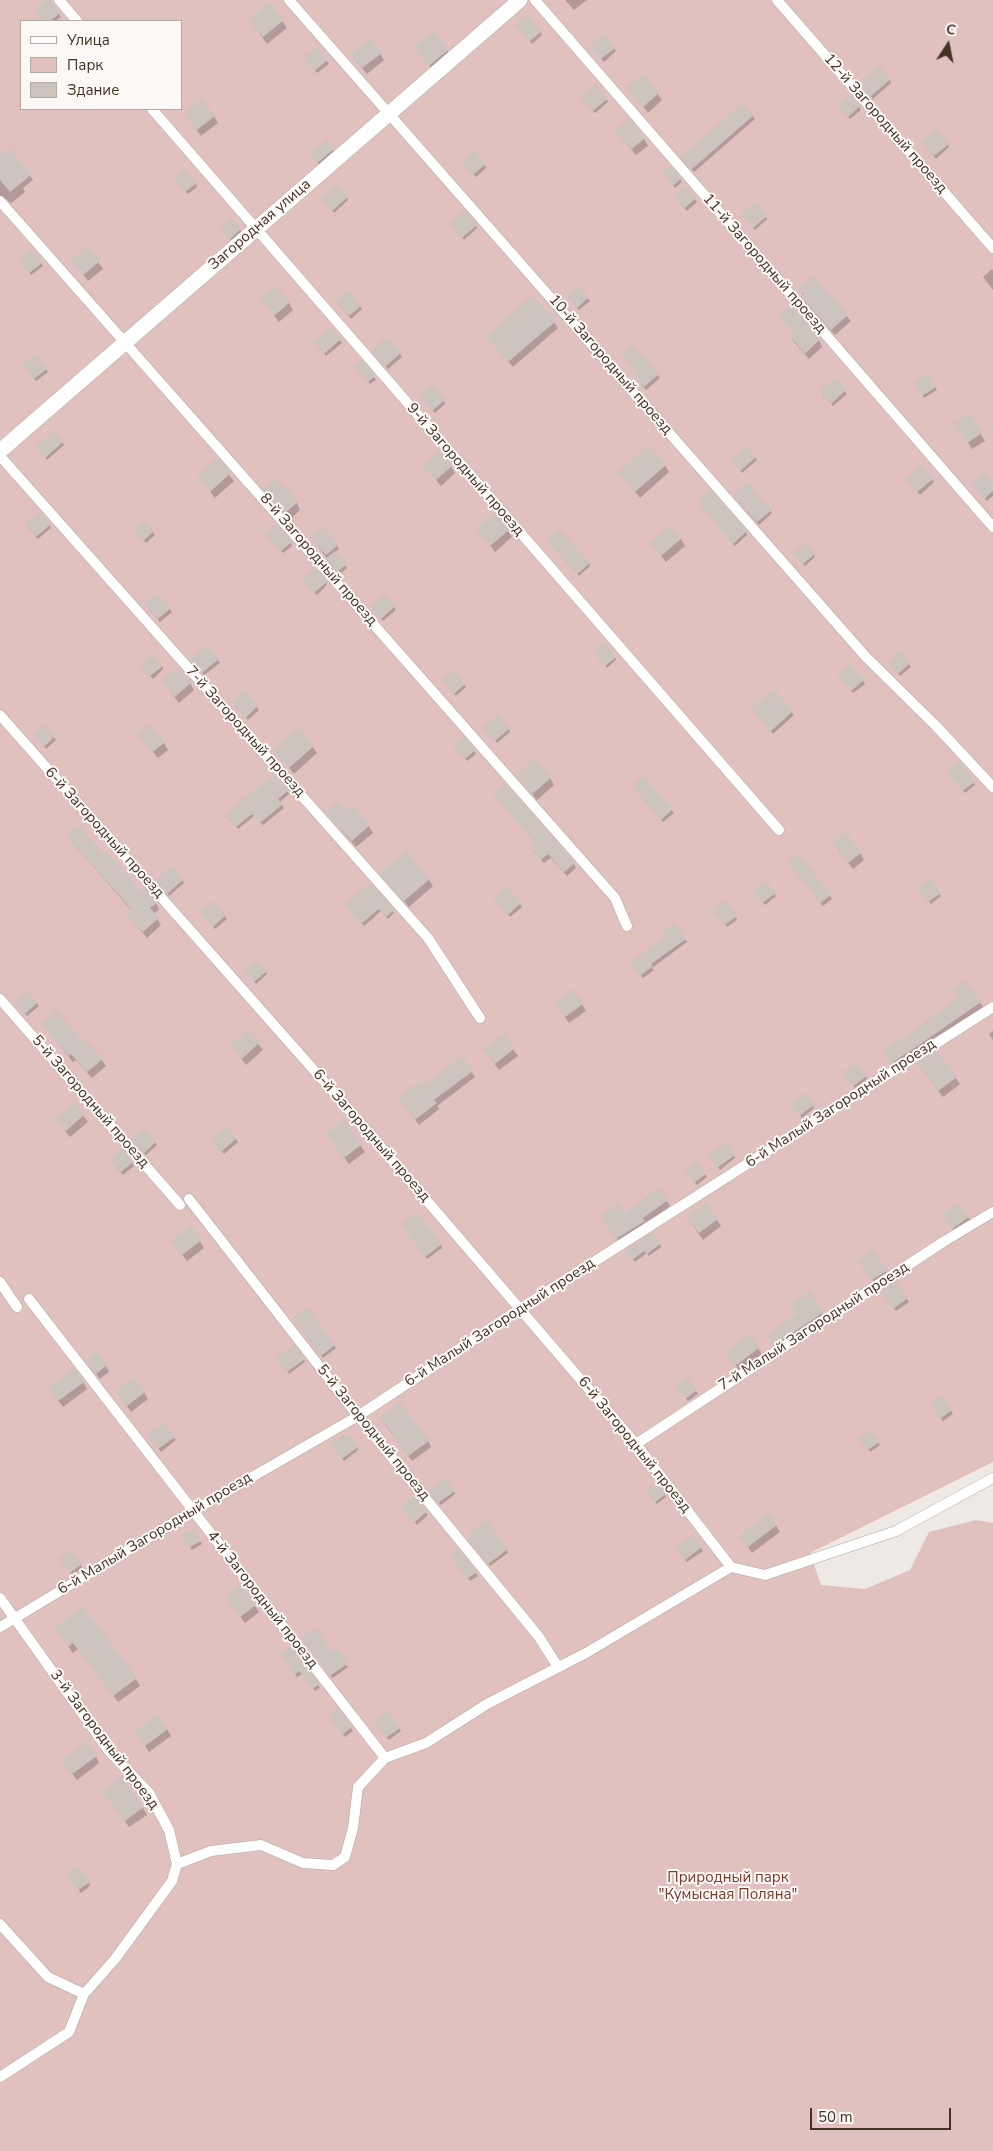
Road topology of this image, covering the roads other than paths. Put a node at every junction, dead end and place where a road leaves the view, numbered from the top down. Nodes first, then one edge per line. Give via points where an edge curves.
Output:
1 (59, 0) edge
2 (288, 0) edge
3 (520, 0) edge
4 (535, 0) edge
5 (777, 0) edge
6 (76, 20) edge
7 (153, 110) edge
8 (390, 113) junction
9 (0, 201) edge
10 (255, 230) junction
11 (993, 248) edge
12 (126, 342) junction
13 (0, 451) edge
14 (0, 456) edge
15 (993, 527) edge
16 (0, 715) edge
17 (993, 787) edge
18 (779, 830) dead end
19 (627, 926) dead end
20 (0, 999) edge
21 (993, 1007) edge
22 (480, 1018) dead end
23 (189, 1199) dead end
24 (180, 1205) dead end
25 (993, 1212) edge
26 (0, 1282) edge
27 (29, 1299) dead end
28 (17, 1307) dead end
29 (520, 1309) junction
30 (358, 1416) junction
31 (636, 1444) junction
32 (993, 1478) edge
33 (193, 1511) junction
34 (731, 1567) junction
35 (0, 1598) edge
36 (14, 1618) junction
37 (0, 1627) edge
38 (558, 1667) junction
39 (385, 1758) junction
40 (177, 1864) junction
41 (0, 1924) edge
42 (84, 1994) junction
43 (0, 2077) edge

1 - 6 lane
2 - 8 lane, 10-й Загородный проезд
3 - 8 street, Загородная улица
4 - 15 lane, 11-й Загородный проезд
5 - 11 lane, 12-й Загородный проезд
7 - 10 lane, 9-й Загородный проезд
8 - 10 street, Загородная улица
8 - 17 lane, 10-й Загородный проезд via 866,657
9 - 12 lane, 8-й Загородный проезд
10 - 12 street, Загородная улица
10 - 18 lane, 9-й Загородный проезд
12 - 13 street, Загородная улица
12 - 19 lane, 8-й Загородный проезд via 615,898
14 - 22 lane, 7-й Загородный проезд via 428,938
16 - 29 lane, 6-й Загородный проезд via 343,1103
20 - 24 lane, 5-й Загородный проезд
21 - 29 lane, 6-й Малый Загородный проезд
23 - 30 lane, 5-й Загородный проезд
25 - 31 lane, 7-й Малый Загородный проезд
26 - 28 lane
27 - 33 lane, 4-й Загородный проезд
29 - 30 lane, 6-й Малый Загородный проезд
29 - 31 lane, 6-й Загородный проезд
30 - 33 lane, 6-й Малый Загородный проезд
30 - 38 lane, 5-й Загородный проезд via 538,1637
31 - 34 lane, 6-й Загородный проезд
32 - 34 lane via 896,1532 765,1574
33 - 36 lane, 6-й Малый Загородный проезд
33 - 39 lane, 4-й Загородный проезд
34 - 38 lane
35 - 36 lane, 3-й Загородный проезд
36 - 37 lane, 6-й Малый Загородный проезд
36 - 40 lane, 3-й Загородный проезд via 109,1751 149,1793 169,1830
38 - 39 lane via 487,1704 426,1743
39 - 40 lane via 358,1787 353,1828 345,1857 333,1865 303,1862 261,1845 212,1851
40 - 42 lane via 172,1881 115,1959
41 - 42 lane via 48,1977
42 - 43 lane via 69,2032

